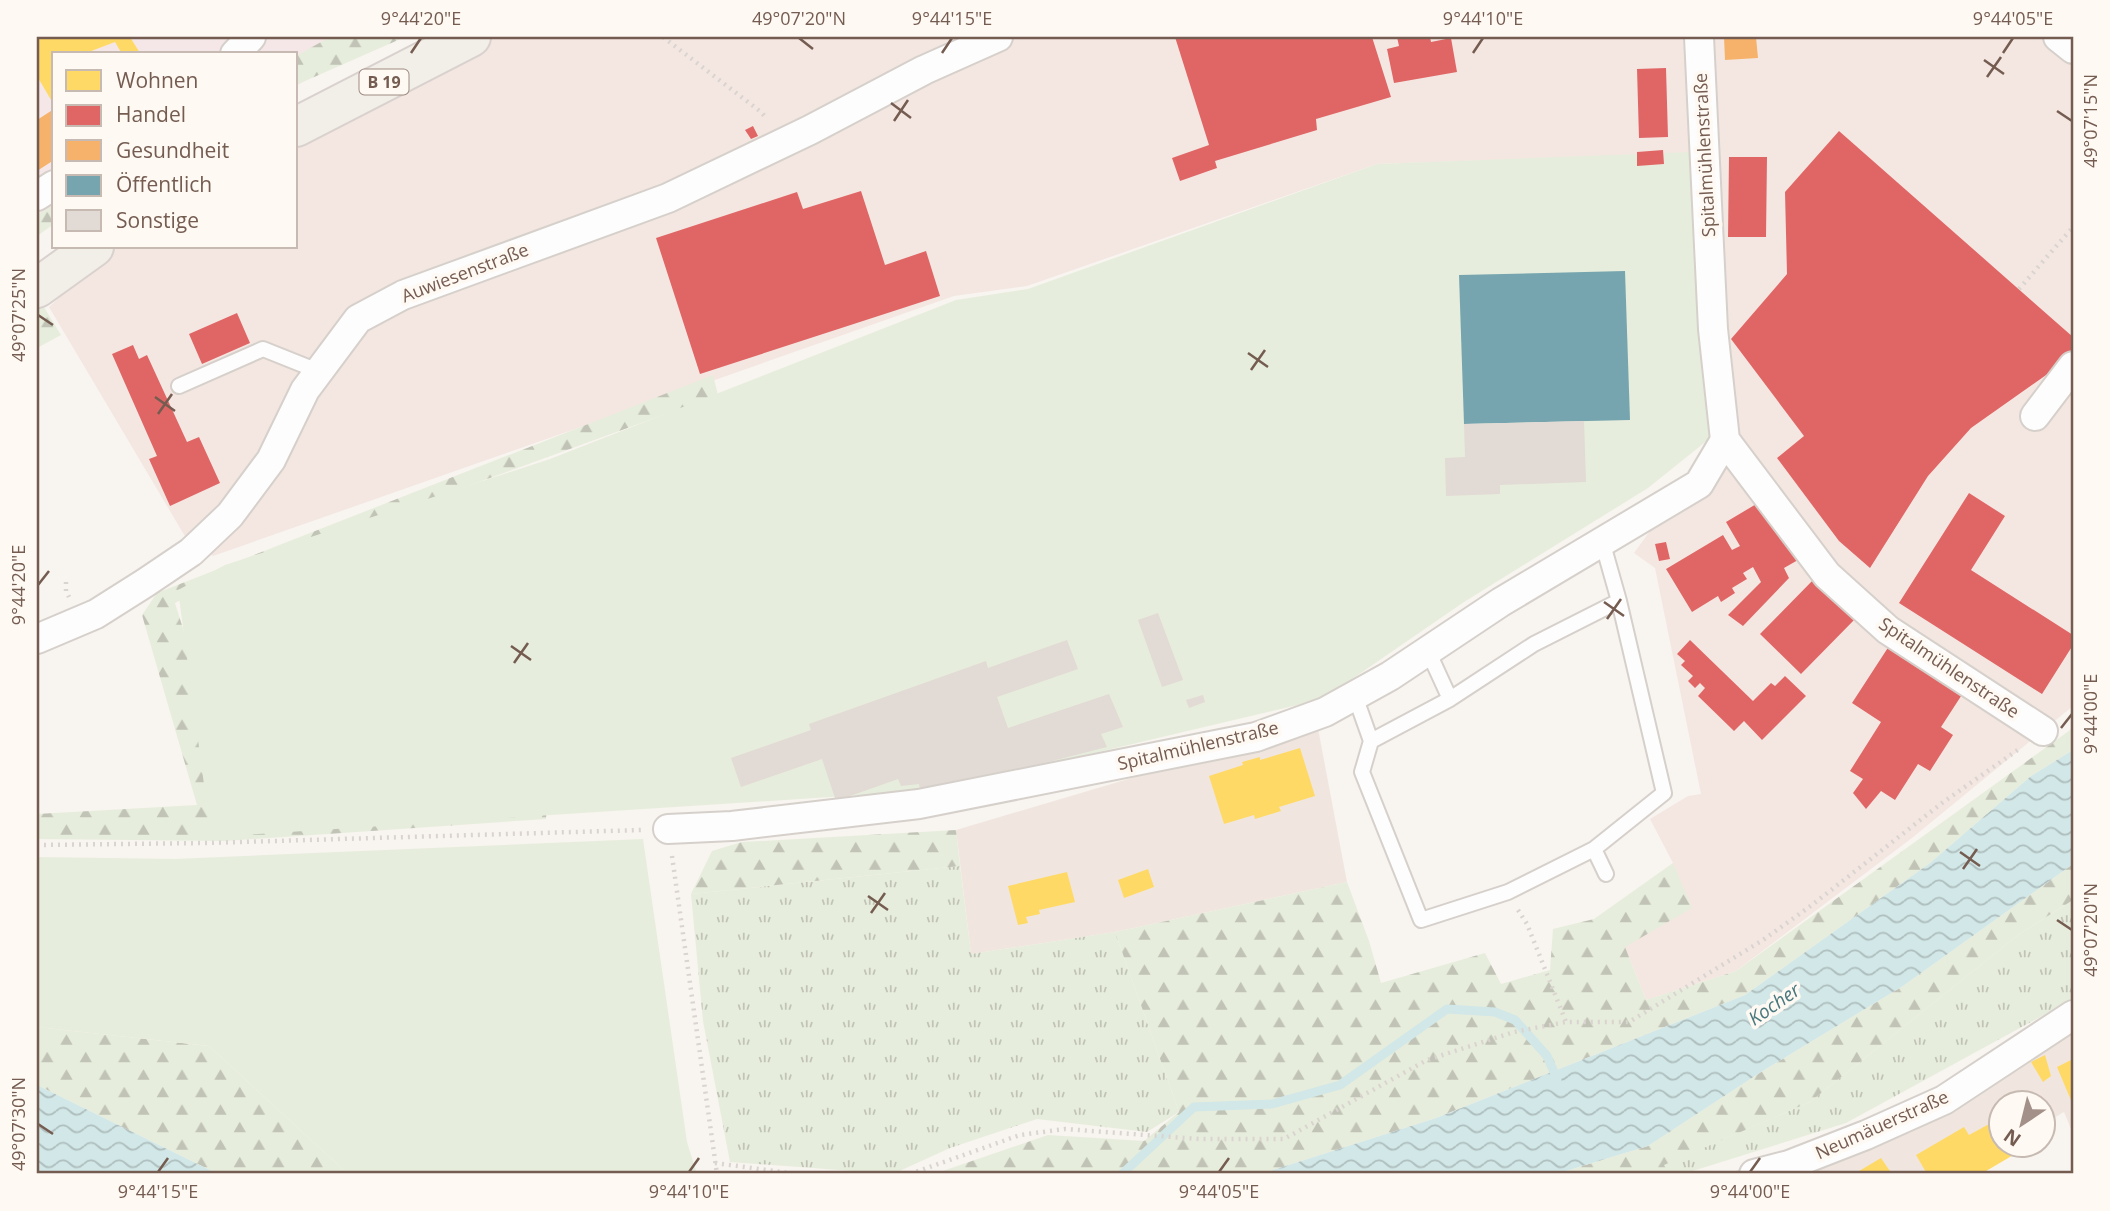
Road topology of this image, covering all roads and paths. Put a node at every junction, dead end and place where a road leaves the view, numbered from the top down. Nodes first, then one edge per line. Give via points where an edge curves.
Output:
1 (251, 37) edge
2 (471, 37) edge
3 (663, 37) edge
4 (998, 37) edge
5 (1699, 37) edge
6 (2058, 37) edge
7 (2073, 49) edge
8 (237, 52) edge
9 (298, 126) edge
10 (785, 142) junction
11 (52, 186) edge
12 (37, 196) edge
13 (2073, 227) edge
14 (93, 248) edge
15 (37, 288) edge
16 (2019, 289) dead end
17 (2073, 366) edge
18 (318, 371) junction
19 (179, 386) dead end
20 (2035, 416) dead end
21 (1725, 440) junction
22 (1602, 541) junction
23 (1619, 601) junction
24 (37, 639) edge
25 (1428, 651) junction
26 (1355, 696) junction
27 (1450, 699) junction
28 (2043, 731) joint
29 (1371, 741) junction
30 (668, 829) junction
31 (37, 845) edge
32 (1594, 849) junction
33 (1606, 874) dead end
34 (1508, 892) junction
35 (2073, 1015) edge
36 (1566, 1022) junction
37 (715, 1163) junction
38 (717, 1174) edge
39 (796, 1174) edge
40 (910, 1174) edge
41 (1754, 1174) edge

1 - 8 street
2 - 9 main road, B 19
3 - 10 path via 761,112
4 - 10 street, Auwiesenstraße
5 - 21 street, Spitalmühlenstraße via 1713,329
6 - 7 street
10 - 18 street, Auwiesenstraße via 668,198 403,295 358,318
11 - 12 street
13 - 16 path
14 - 15 main road
17 - 20 street
18 - 19 lane via 263,349
18 - 24 street, Auwiesenstraße via 271,460 230,515 191,552 145,583 96,614
21 - 22 street, Spitalmühlenstraße via 1699,485
21 - 28 street, Spitalmühlenstraße via 1828,575 1888,630
22 - 23 lane
22 - 25 street, Spitalmühlenstraße
23 - 27 lane via 1534,644
23 - 32 lane via 1664,793
25 - 26 street, Spitalmühlenstraße
25 - 27 lane
26 - 29 lane
26 - 30 street, Spitalmühlenstraße via 1255,737 919,804
27 - 29 lane
28 - 36 path via 1812,905 1707,975 1629,1022
29 - 34 lane via 1362,772 1421,920
30 - 31 path
30 - 37 path
32 - 33 lane
32 - 34 lane
34 - 36 path via 1527,924
35 - 41 street, Neumäuerstraße via 1944,1100 1789,1165
36 - 40 path via 1514,1032 1427,1060 1284,1139 1199,1139 1065,1129 1020,1135
37 - 38 path
37 - 39 path

